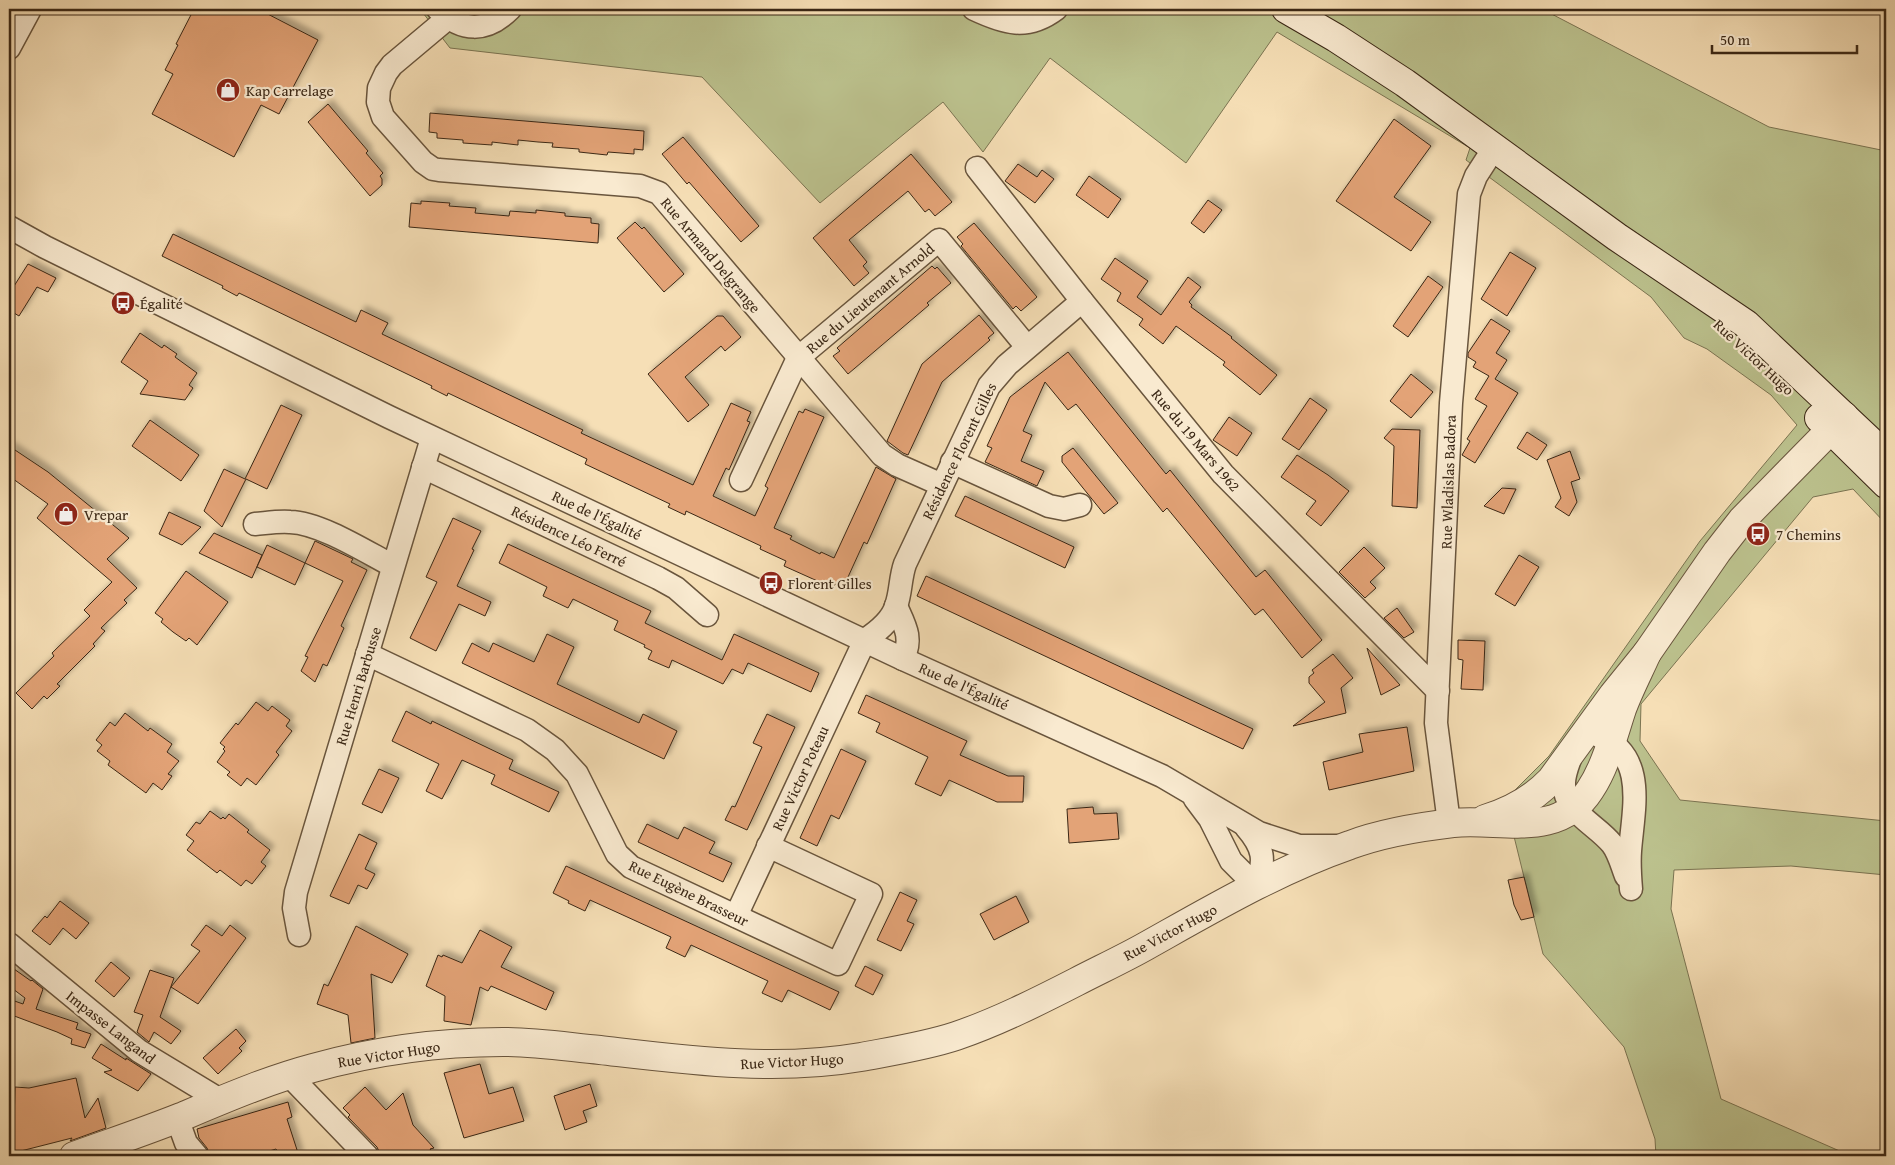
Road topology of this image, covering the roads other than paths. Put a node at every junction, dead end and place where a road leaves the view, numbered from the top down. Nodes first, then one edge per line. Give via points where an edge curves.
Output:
1 (30, 9) edge
2 (510, 9) edge
3 (974, 9) edge
4 (1056, 9) edge
5 (1286, 9) edge
6 (1311, 9) edge
7 (443, 13) edge
8 (9, 48) edge
9 (1361, 54) junction
10 (1494, 148) junction
11 (977, 168) dead end
12 (9, 227) edge
13 (1082, 301) junction
14 (1027, 347) junction
15 (798, 358) junction
16 (1837, 422) junction
17 (432, 438) junction
18 (1886, 456) edge
19 (952, 462) junction
20 (423, 467) junction
21 (741, 480) dead end
22 (1886, 484) edge
23 (942, 485) junction
24 (1080, 505) dead end
25 (255, 524) dead end
26 (393, 566) junction
27 (896, 606) junction
28 (707, 615) dead end
29 (865, 640) junction
30 (1648, 653) junction
31 (367, 654) junction
32 (903, 659) junction
33 (1438, 691) junction
34 (1611, 742) junction
35 (1579, 743) junction
36 (1190, 792) junction
37 (1574, 808) junction
38 (1479, 821) junction
39 (1449, 823) junction
40 (1246, 827) junction
41 (1350, 845) junction
42 (768, 846) junction
43 (1256, 886) junction
44 (736, 916) junction
45 (299, 935) dead end
46 (9, 944) edge
47 (289, 1075) junction
48 (220, 1100) junction
49 (177, 1118) junction
50 (74, 1156) edge
51 (197, 1156) edge
52 (367, 1156) edge

1 - 8 street
2 - 7 street via 482,26 456,23
3 - 4 street via 1016,23 1034,21
5 - 9 street, Rue Victor Hugo
6 - 9 street
7 - 15 street, Rue Armand Delgrange via 392,65 379,88 378,102 383,117 423,162 440,170 640,186 653,190 664,198
9 - 10 street, Rue Victor Hugo
10 - 16 street, Rue Victor Hugo via 1617,237 1746,324
10 - 33 street, Rue Wladislas Badora via 1472,185 1467,203 1452,396
11 - 13 street, Rue du 19 Mars 1962
12 - 17 street, Rue de l'Égalité
13 - 14 street, Résidence Florent Gilles
13 - 33 street, Rue du 19 Mars 1962 via 1223,474
14 - 15 street, Rue du Lieutenant Arnold via 939,240
14 - 19 street, Résidence Florent Gilles via 989,386
15 - 21 street, Rue du Lieutenant Arnold
15 - 23 street, Rue Armand Delgrange via 882,455
16 - 18 street, Rue Victor Hugo
16 - 22 street, Rue Victor Hugo
16 - 30 street via 1742,520
17 - 20 street, Rue Henri Barbusse
17 - 29 street, Rue de l'Égalité
19 - 23 street, Résidence Florent Gilles
19 - 24 street via 1049,506 1064,509
20 - 26 street, Rue Henri Barbusse
20 - 28 street, Résidence Léo Ferré via 658,578 676,588
23 - 27 street, Résidence Florent Gilles via 905,564
25 - 26 street via 303,524
26 - 31 street, Rue Henri Barbusse
27 - 29 street, Résidence Florent Gilles via 882,627
27 - 32 street via 908,636
29 - 32 street, Rue de l'Égalité
29 - 42 street, Rue Victor Poteau
30 - 34 street via 1624,702
30 - 35 street
31 - 44 street, Rue Eugène Brasseur via 546,742 577,774 622,859 631,867
31 - 45 street, Rue Henri Barbusse via 296,892 294,908
32 - 36 street, Rue de l'Égalité via 1162,776
33 - 39 street, Rue Wladislas Badora via 1437,735
34 - 35 street via 1599,736
34 - 37 street via 1591,789
34 - 37 street via 1629,764 1635,787 1631,890 1612,844
35 - 37 street via 1564,780 1564,791
35 - 38 street via 1551,780 1531,798 1504,813
36 - 40 street, Rue de l'Égalité
36 - 43 street, Rue de l'Égalité via 1210,819 1231,861
37 - 38 street via 1560,817 1536,823
38 - 39 street, Rue Victor Hugo
39 - 41 street, Rue Victor Hugo
40 - 41 street, Rue de l'Égalité via 1299,846
40 - 43 street, Rue de l'Égalité via 1262,854 1262,868
41 - 43 street, Rue Victor Hugo
42 - 44 street, Rue Victor Poteau
42 - 44 street, Rue Eugène Brasseur via 871,894 838,964
43 - 47 street, Rue Victor Hugo via 1141,949 1005,1017 954,1036 861,1057 799,1064 735,1065 542,1044 483,1042 379,1053
46 - 48 street, Impasse Langand via 139,1051
47 - 48 street, Rue Victor Hugo
47 - 52 street
48 - 49 street, Rue Victor Hugo
49 - 50 street, Rue Victor Hugo
49 - 51 street via 186,1143

